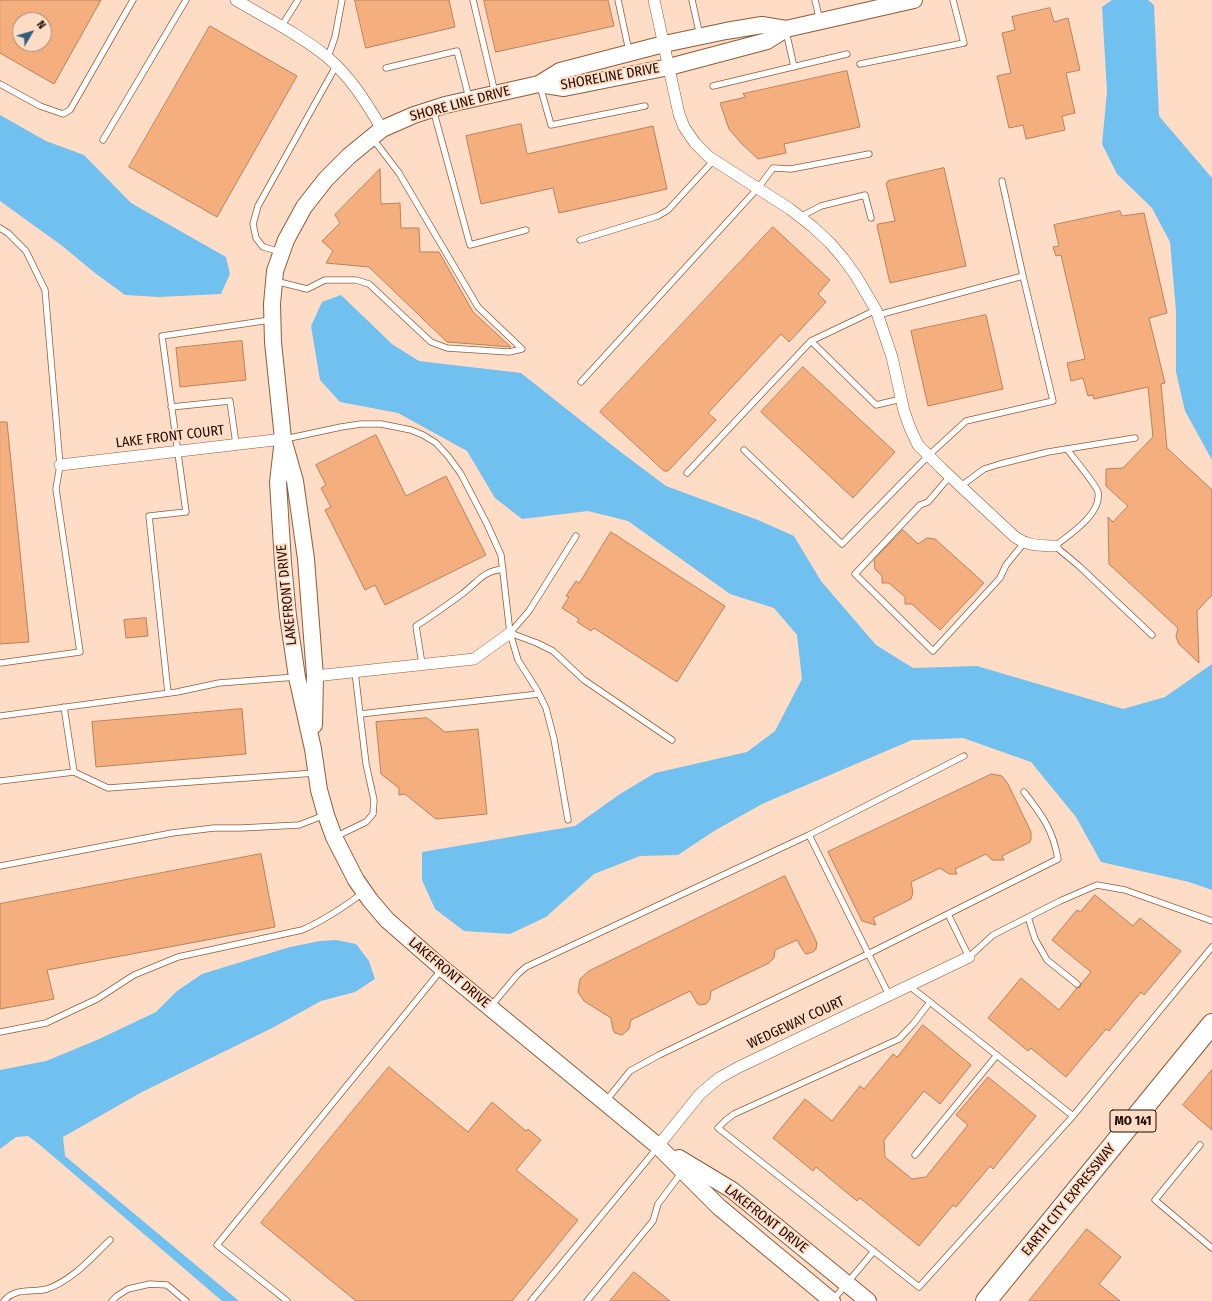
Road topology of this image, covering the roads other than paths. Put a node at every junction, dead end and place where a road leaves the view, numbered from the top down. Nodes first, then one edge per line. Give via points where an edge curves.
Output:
1 (133, 0) edge
2 (186, 0) edge
3 (236, 0) edge
4 (298, 0) edge
5 (342, 0) edge
6 (473, 0) edge
7 (618, 0) edge
8 (654, 0) edge
9 (692, 0) edge
10 (815, 0) edge
11 (914, 0) edge
12 (953, 0) edge
13 (820, 21) junction
14 (281, 27) junction
15 (786, 29) junction
16 (700, 36) junction
17 (664, 44) junction
18 (630, 53) junction
19 (847, 54) dead end
20 (328, 57) junction
21 (860, 64) dead end
22 (336, 66) junction
23 (669, 67) junction
24 (794, 67) junction
25 (386, 68) dead end
26 (0, 84) edge
27 (539, 84) junction
28 (713, 86) dead end
29 (495, 94) junction
30 (469, 100) junction
31 (645, 106) dead end
32 (433, 109) junction
33 (377, 133) junction
34 (103, 140) dead end
35 (869, 154) dead end
36 (714, 160) junction
37 (1002, 181) dead end
38 (758, 188) junction
39 (800, 217) junction
40 (871, 218) dead end
41 (0, 228) edge
42 (526, 230) dead end
43 (580, 240) dead end
44 (282, 253) junction
45 (1024, 276) junction
46 (274, 281) junction
47 (877, 312) junction
48 (272, 320) junction
49 (811, 341) junction
50 (581, 382) dead end
51 (901, 399) junction
52 (171, 407) junction
53 (1135, 438) dead end
54 (283, 439) junction
55 (236, 444) junction
56 (1067, 449) junction
57 (744, 450) dead end
58 (177, 451) junction
59 (929, 455) junction
60 (60, 465) junction
61 (687, 473) dead end
62 (950, 476) junction
63 (961, 486) junction
64 (576, 536) dead end
65 (1024, 543) junction
66 (1055, 546) junction
67 (504, 569) junction
68 (510, 633) junction
69 (1152, 635) dead end
70 (0, 663) edge
71 (422, 664) junction
72 (354, 672) junction
73 (315, 676) junction
74 (297, 677) junction
75 (168, 693) junction
76 (539, 694) junction
77 (64, 707) junction
78 (360, 714) junction
79 (0, 716) edge
80 (672, 740) dead end
81 (313, 749) junction
82 (964, 756) dead end
83 (74, 772) junction
84 (316, 773) junction
85 (0, 781) edge
86 (1024, 792) dead end
87 (326, 815) junction
88 (568, 820) dead end
89 (809, 835) junction
90 (334, 837) junction
91 (0, 866) edge
92 (364, 892) junction
93 (948, 914) junction
94 (1028, 917) junction
95 (1212, 921) edge
96 (1212, 947) edge
97 (868, 954) junction
98 (970, 957) junction
99 (442, 968) junction
100 (1077, 984) dead end
101 (909, 986) junction
102 (889, 996) junction
103 (930, 1002) junction
104 (490, 1008) junction
105 (1212, 1024) edge
106 (0, 1032) edge
107 (997, 1055) junction
108 (605, 1102) junction
109 (1073, 1116) junction
110 (1200, 1145) dead end
111 (658, 1146) junction
112 (915, 1155) dead end
113 (683, 1170) junction
114 (110, 1240) dead end
115 (1212, 1248) edge
116 (874, 1251) junction
117 (847, 1284) junction
118 (4, 1301) edge
119 (112, 1301) edge
120 (186, 1301) edge
121 (287, 1301) edge
122 (531, 1301) edge
123 (588, 1301) edge
124 (833, 1301) edge
125 (868, 1301) edge
126 (986, 1301) edge

1 - 26 lane via 66,113 40,106
2 - 34 lane
3 - 14 street
4 - 14 lane
5 - 20 lane via 335,37
6 - 29 lane
7 - 18 lane
8 - 17 street
9 - 16 lane
10 - 13 lane
11 - 13 street, SHORELINE DRIVE via 873,7
12 - 21 lane via 964,43
13 - 15 street, SHORELINE DRIVE
14 - 20 street
15 - 16 street, SHORELINE DRIVE via 762,25
15 - 23 street, SHORELINE DRIVE via 767,41
15 - 24 lane
16 - 17 street, SHORELINE DRIVE
17 - 18 street, SHORELINE DRIVE
17 - 23 street
18 - 27 street, SHORELINE DRIVE via 560,71
19 - 24 lane
20 - 22 street
22 - 33 street via 363,96
22 - 44 lane via 256,212 253,224 256,238 263,247
23 - 27 street, SHORELINE DRIVE via 564,88
23 - 36 street via 684,127 695,143
24 - 28 lane
25 - 30 lane via 457,51
27 - 29 street, SHORE LINE DRIVE
27 - 31 lane via 551,125
29 - 30 street, SHORE LINE DRIVE
30 - 32 street, SHORE LINE DRIVE
32 - 33 street, SHORE LINE DRIVE
32 - 42 lane via 470,245
33 - 44 street via 326,179 304,208 286,240
33 - 46 lane via 478,307 522,349 509,352 447,348 431,342 369,284 356,280 325,280 307,289
35 - 38 lane via 791,169 773,168
36 - 38 street
36 - 43 lane via 668,210 658,216
37 - 45 lane
38 - 39 street
38 - 50 lane
39 - 40 lane via 821,206 865,195
39 - 47 street via 830,242 843,258
41 - 60 lane via 26,251 45,290
44 - 46 street
45 - 47 lane
45 - 59 lane via 1053,401 966,421
46 - 48 street
47 - 49 lane
47 - 51 street via 892,357
48 - 52 lane via 162,336
48 - 54 street, LAKEFRONT DRIVE
49 - 51 lane via 876,405
49 - 61 lane
51 - 59 street via 918,445
52 - 55 lane via 230,401
52 - 58 lane
53 - 56 lane
54 - 55 street, LAKE FRONT COURT
54 - 67 lane via 361,424 381,424 423,435 436,443 461,474 487,524 501,555
54 - 73 street, LAKEFRONT DRIVE via 295,481 306,559
54 - 74 street, LAKEFRONT DRIVE via 278,490 288,616
55 - 58 street, LAKE FRONT COURT
56 - 63 lane via 984,469
56 - 66 lane via 1098,491 1098,503 1088,519
57 - 59 lane via 842,544
58 - 60 street, LAKE FRONT COURT
58 - 75 lane via 186,512 149,516
59 - 62 street
60 - 70 lane via 56,489 80,652
62 - 63 street
62 - 65 lane via 928,502 920,505 854,574 933,651 1000,578 1006,565
63 - 65 street
64 - 68 lane via 529,611
65 - 66 street
66 - 69 lane
67 - 68 lane
67 - 71 lane via 493,570 478,579 464,593 416,626
68 - 71 street via 474,659
68 - 76 lane via 518,660
68 - 80 lane via 553,651 584,680
71 - 72 street
72 - 73 street
72 - 78 lane
73 - 81 street, LAKEFRONT DRIVE
74 - 75 lane via 219,683
74 - 81 street, LAKEFRONT DRIVE
75 - 77 lane
76 - 78 lane
76 - 88 lane via 546,708 553,735
77 - 79 lane
77 - 83 lane
78 - 90 lane via 366,764 374,800 373,814 366,822
81 - 84 street, LAKEFRONT DRIVE
82 - 89 lane
83 - 84 lane via 108,788
83 - 85 lane
84 - 87 street, LAKEFRONT DRIVE
86 - 93 lane via 1043,815 1056,843 1058,859
87 - 90 street, LAKEFRONT DRIVE
87 - 91 lane via 299,825 214,828 172,833
89 - 97 lane
89 - 104 lane via 526,967
90 - 92 street, LAKEFRONT DRIVE
92 - 99 street, LAKEFRONT DRIVE via 387,920
92 - 106 lane via 318,923 302,930 178,957 134,975 97,999 46,1023
93 - 97 lane
93 - 98 lane
94 - 95 lane via 1097,885 1125,890
94 - 98 lane via 993,935
94 - 100 lane via 1035,939 1047,960
96 - 109 lane
97 - 102 lane
97 - 108 lane via 630,1071
98 - 101 street, WEDGEWAY COURT
99 - 104 street, LAKEFRONT DRIVE
99 - 121 lane via 218,1245
101 - 102 street, WEDGEWAY COURT
101 - 103 lane
102 - 111 street, WEDGEWAY COURT via 719,1078 700,1094
103 - 107 lane
103 - 116 lane via 899,1039 734,1114 718,1128
104 - 108 street, LAKEFRONT DRIVE
105 - 126 highway, EARTH CITY EXPRESSWAY / MO 141
107 - 109 lane
107 - 112 lane
108 - 111 street, LAKEFRONT DRIVE
109 - 116 lane via 919,1287
110 - 115 lane via 1155,1200
111 - 113 street, LAKEFRONT DRIVE
111 - 117 street, LAKEFRONT DRIVE via 732,1190
111 - 122 lane
113 - 123 lane via 658,1204 652,1221
113 - 124 street, LAKEFRONT DRIVE via 719,1207
114 - 118 lane via 67,1280 46,1289 16,1292
116 - 117 lane
117 - 124 lane
117 - 125 street, LAKEFRONT DRIVE
119 - 120 lane via 128,1289 150,1284 167,1285

